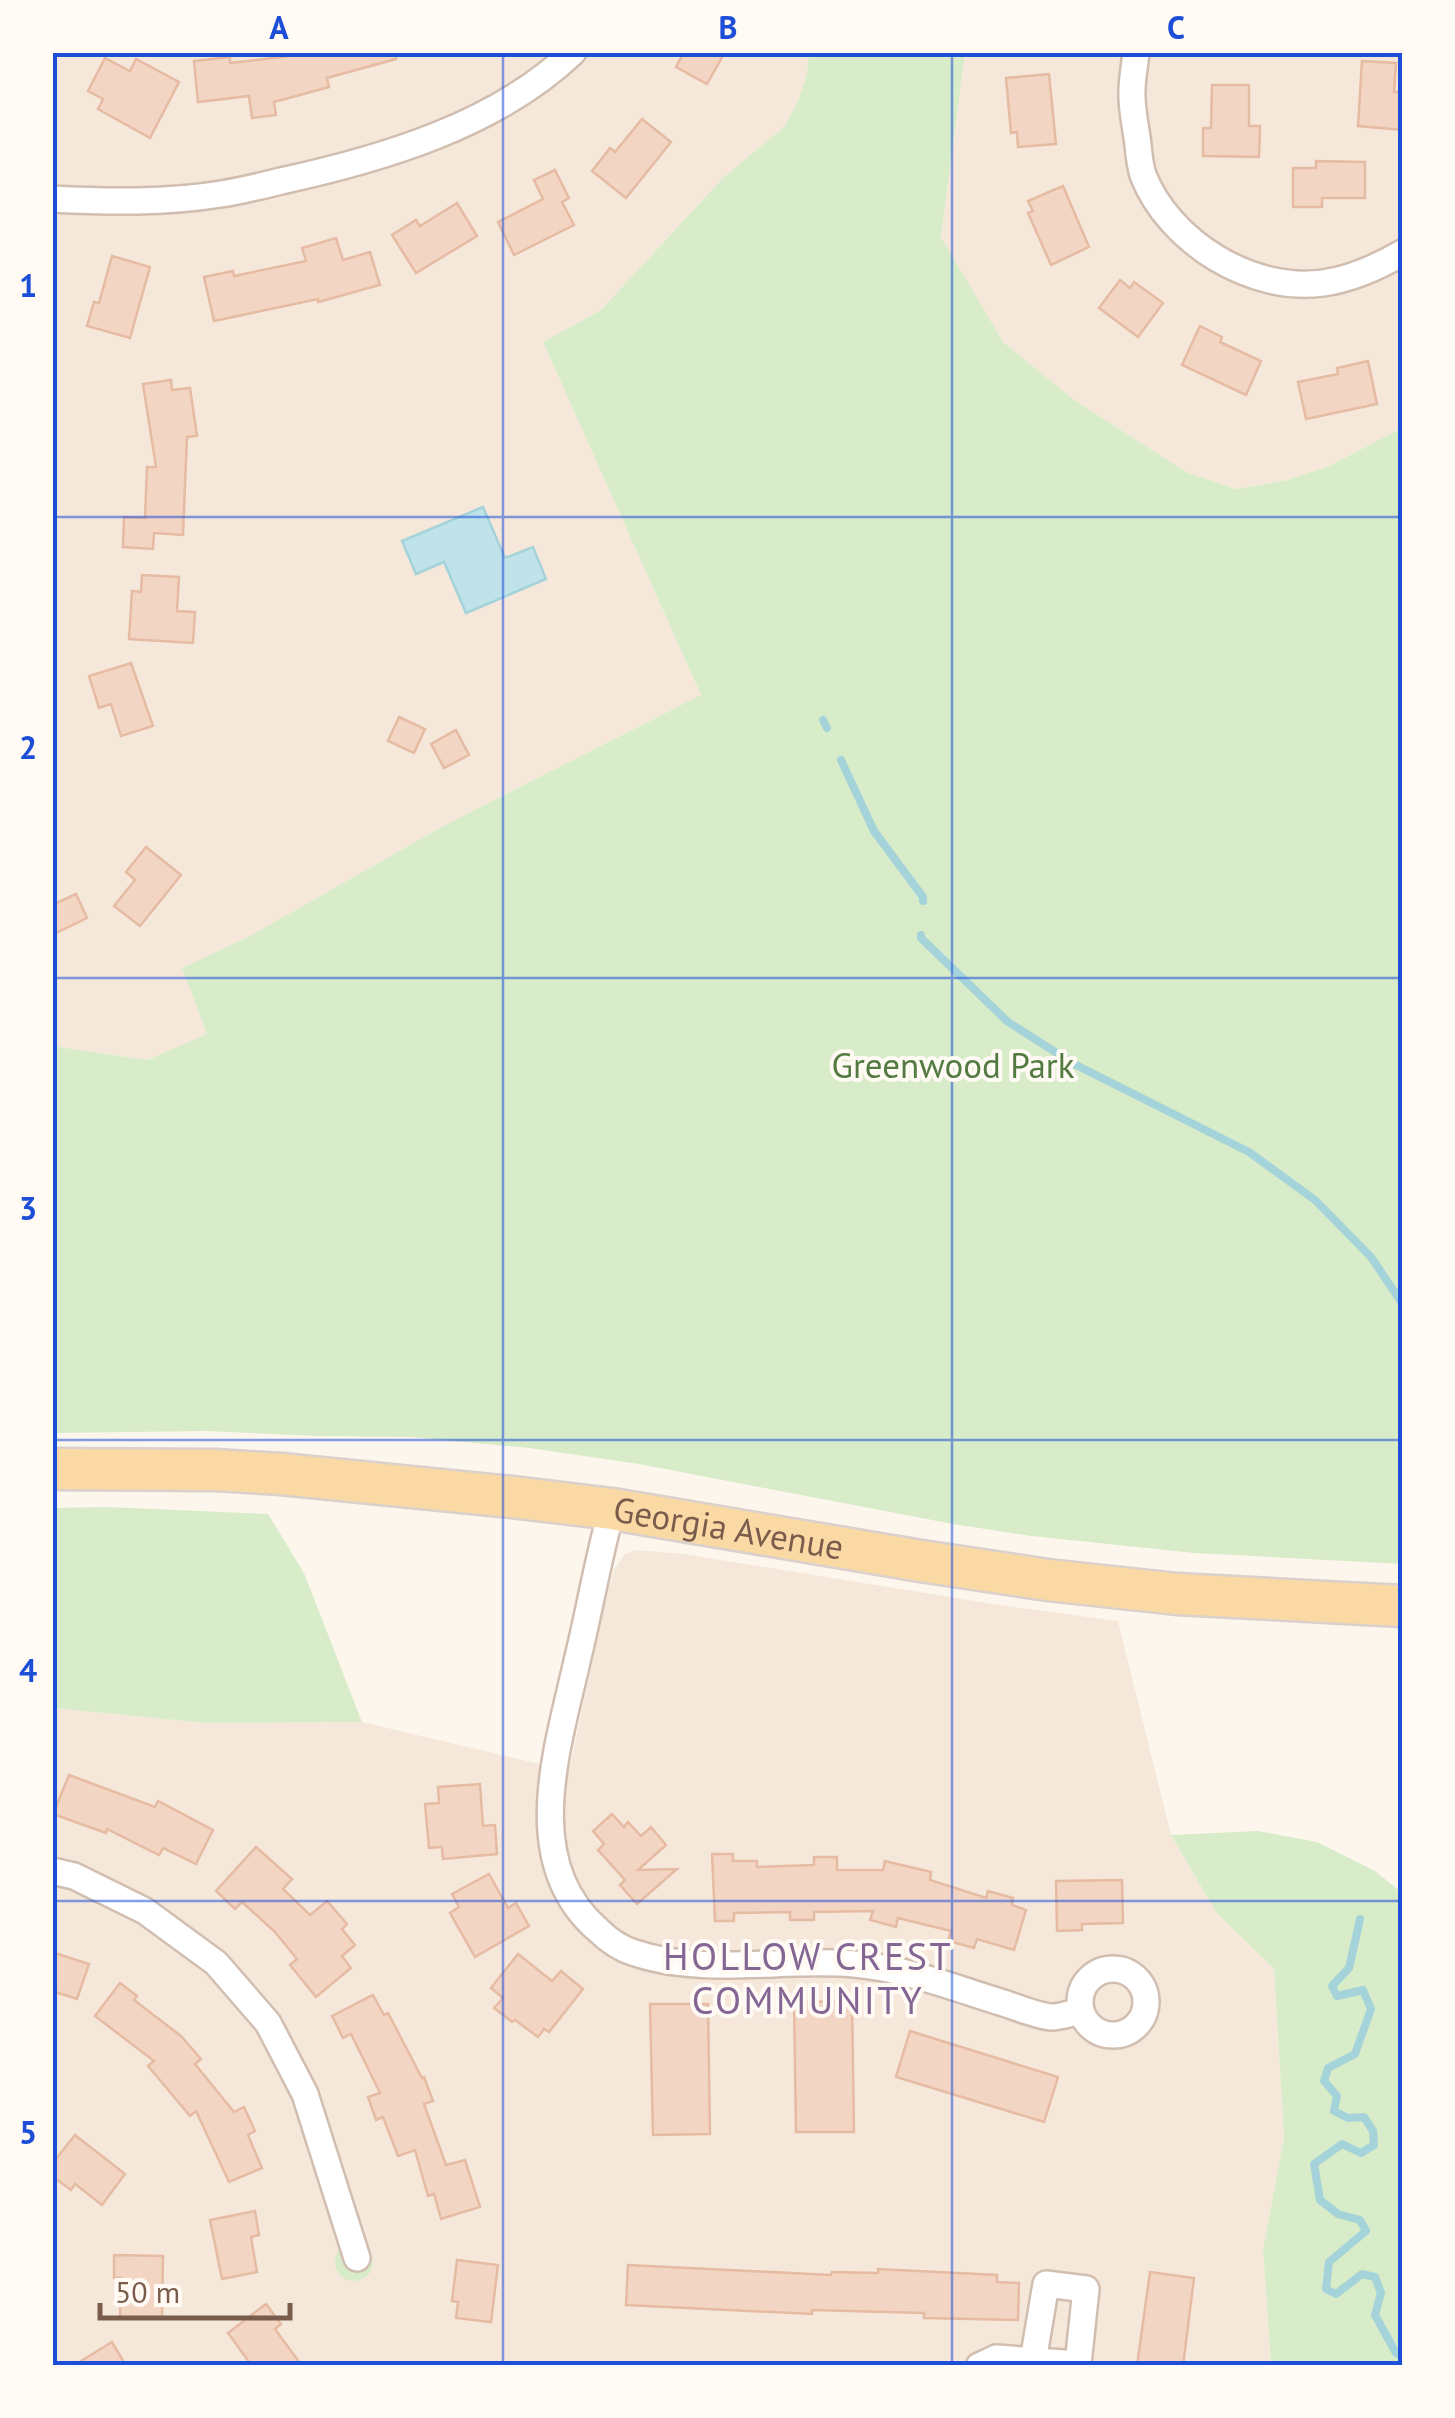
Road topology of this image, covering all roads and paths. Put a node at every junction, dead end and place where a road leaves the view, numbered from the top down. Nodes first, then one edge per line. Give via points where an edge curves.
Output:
1 (573, 52) edge
2 (1136, 52) edge
3 (52, 199) edge
4 (1402, 254) edge
5 (52, 1469) edge
6 (612, 1510) junction
7 (1402, 1606) edge
8 (52, 1871) edge
9 (1081, 2011) dead end
10 (357, 2258) dead end
11 (1033, 2361) dead end
12 (979, 2366) edge

1 - 3 street via 499,105 419,143 342,168 220,194
2 - 4 street via 1131,94 1142,172 1156,203 1204,251 1241,271 1289,284 1350,277
5 - 6 main road, Georgia Avenue via 281,1474
6 - 7 main road, Georgia Avenue via 1066,1582
6 - 9 street via 550,1808 557,1869 584,1918 630,1952 657,1960 869,1965 1051,2017
8 - 10 street via 145,1911 216,1963 268,2023 305,2094
11 - 12 street via 996,2358

